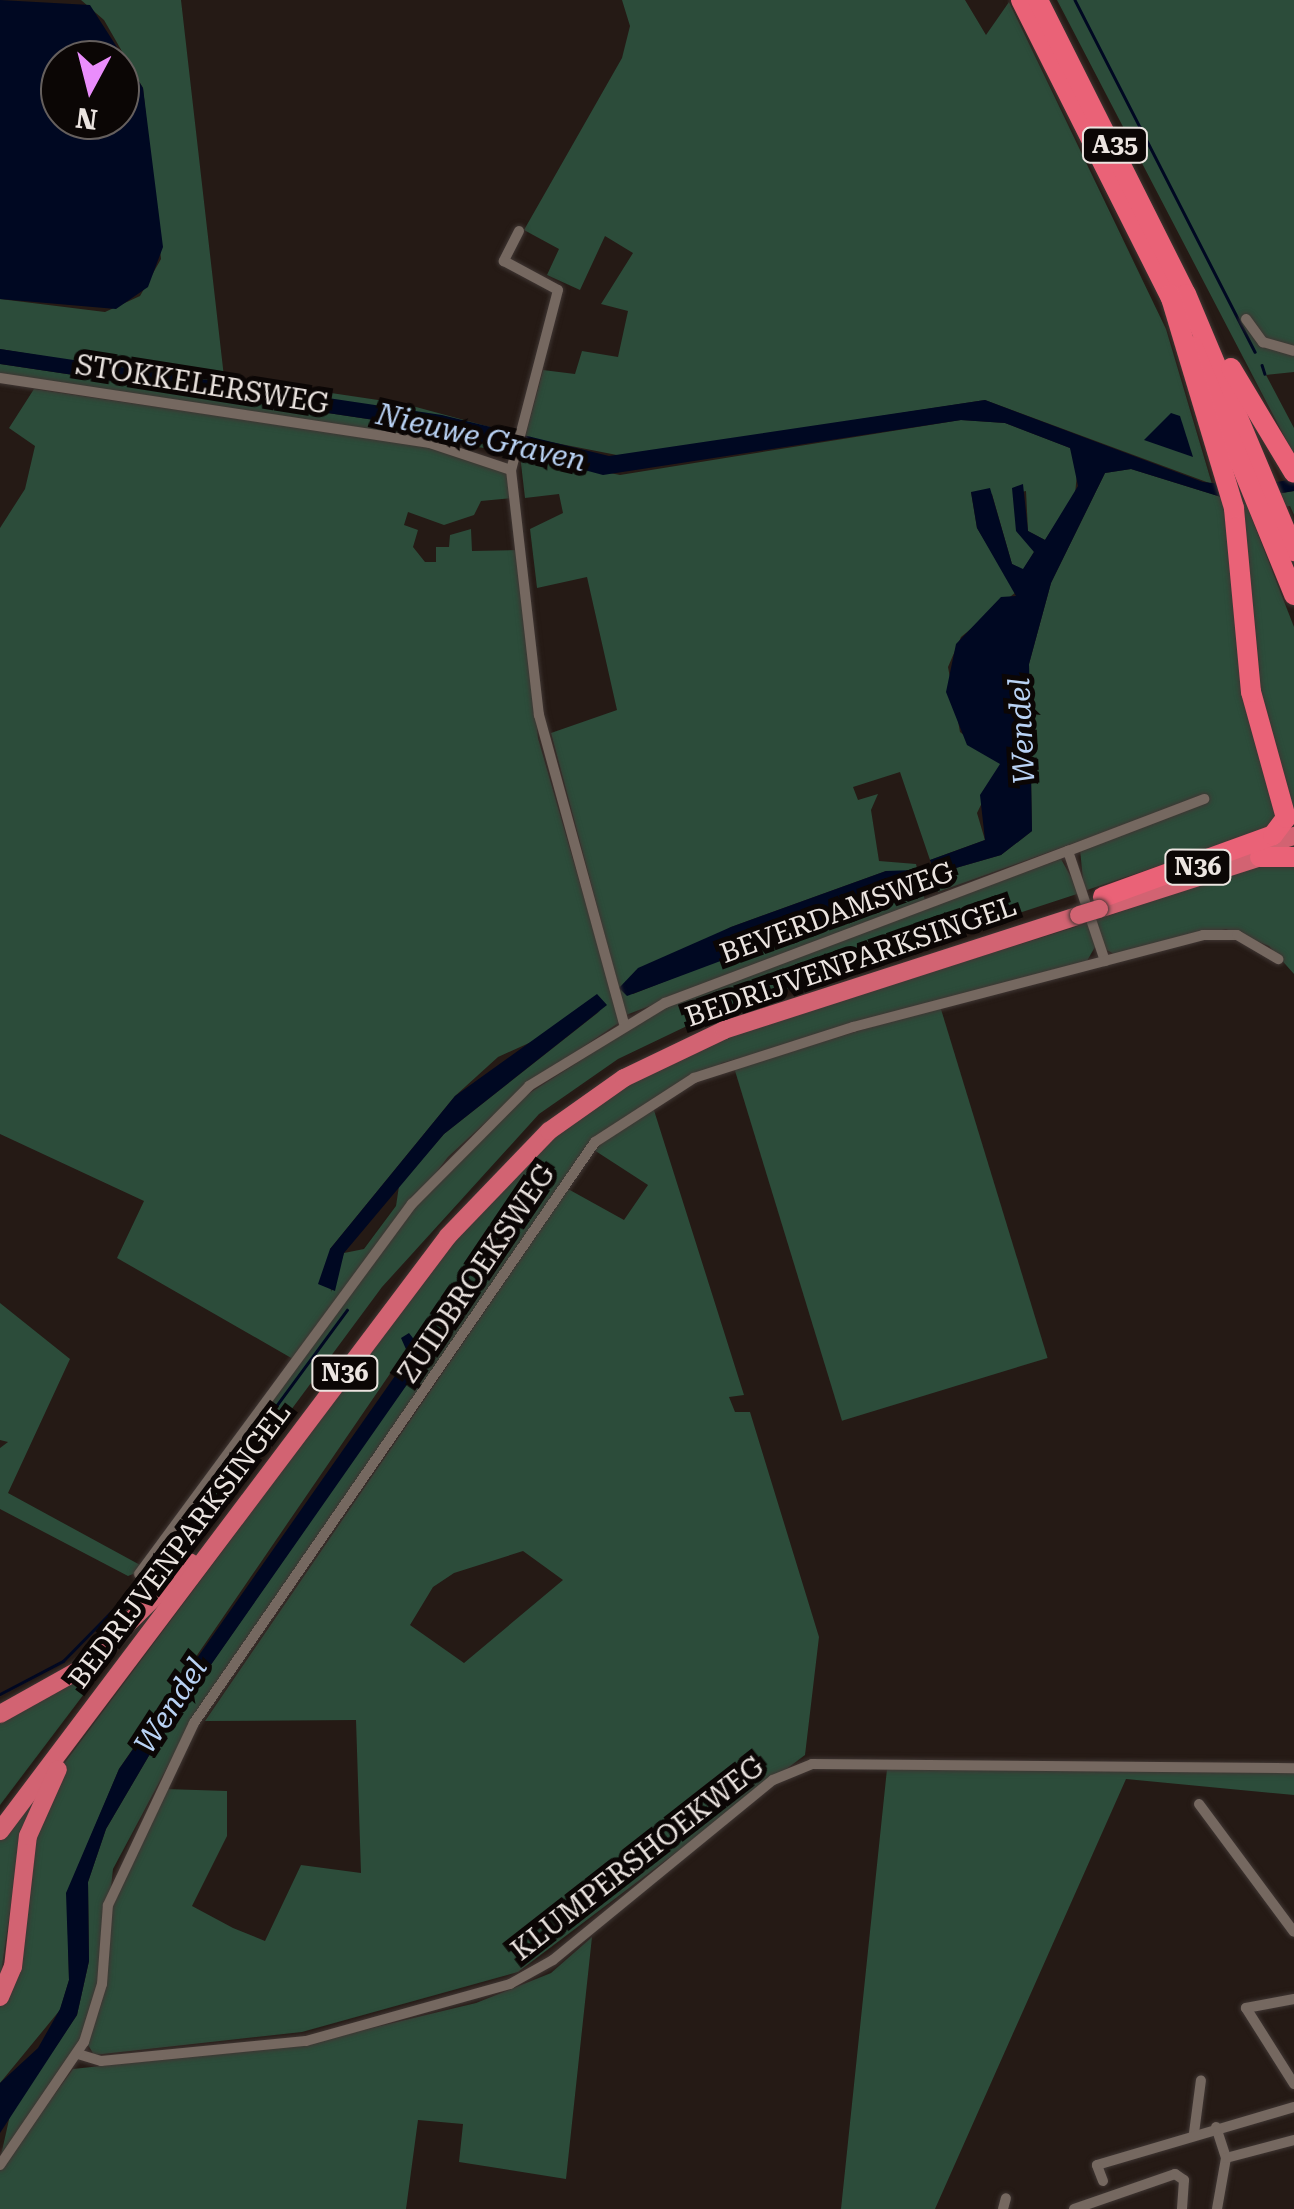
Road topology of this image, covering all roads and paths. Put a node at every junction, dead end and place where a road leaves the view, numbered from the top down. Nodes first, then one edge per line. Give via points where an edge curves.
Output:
1 (1021, 0) edge
2 (1038, 0) edge
3 (519, 230) dead end
4 (1178, 294) junction
5 (1246, 318) dead end
6 (1294, 351) edge
7 (0, 378) edge
8 (511, 470) junction
9 (1292, 471) edge
10 (1269, 507) junction
11 (1294, 551) edge
12 (1294, 595) edge
13 (1204, 800) dead end
14 (1294, 836) edge
15 (1294, 846) edge
16 (1068, 850) junction
17 (1260, 857) junction
18 (1294, 858) edge
19 (1099, 902) junction
20 (1077, 911) junction
21 (1104, 960) junction
22 (1278, 960) dead end
23 (624, 1024) junction
24 (190, 1562) junction
25 (139, 1574) dead end
26 (111, 1684) junction
27 (0, 1714) edge
28 (1294, 1768) edge
29 (1199, 1804) dead end
30 (0, 1814) edge
31 (0, 1831) edge
32 (1294, 1932) edge
33 (0, 1997) edge
34 (1294, 1999) edge
35 (78, 2054) junction
36 (1201, 2080) dead end
37 (1294, 2084) edge
38 (1294, 2107) edge
39 (1216, 2127) junction
40 (1194, 2134) junction
41 (1294, 2140) edge
42 (1226, 2158) junction
43 (0, 2165) edge
44 (1103, 2181) dead end
45 (1092, 2206) edge
46 (1074, 2209) edge
47 (1182, 2209) edge
48 (1217, 2209) edge

1 - 4 highway, A35
2 - 4 highway, A35
3 - 8 street via 504,261 558,290
4 - 9 highway, A35
4 - 10 highway, A35
4 - 19 highway, A35 via 1234,508 1251,692 1285,823
5 - 6 street via 1267,344
7 - 8 street, STOKKELERSWEG via 430,443
8 - 23 street via 542,739
10 - 11 highway, A35
10 - 12 highway, A35
13 - 16 street, BEVERDAMSWEG
14 - 19 highway, BEDRIJVENPARKSINGEL / N36
15 - 17 highway, BEDRIJVENPARKSINGEL / N36
16 - 21 street
16 - 23 street, BEVERDAMSWEG
17 - 18 highway
17 - 19 highway, BEDRIJVENPARKSINGEL / N36
19 - 20 highway, BEDRIJVENPARKSINGEL / N36
20 - 24 highway, BEDRIJVENPARKSINGEL / N36 via 705,1028 572,1101 459,1208
20 - 26 highway, BEDRIJVENPARKSINGEL / N36 via 724,1030 624,1078 549,1130 448,1236
21 - 22 street, ZUIDBROEKSWEG via 1225,933
21 - 35 street, ZUIDBROEKSWEG via 732,1062 644,1106 595,1142 194,1722 108,1905 102,1984
23 - 25 street via 529,1086 452,1158
24 - 27 highway, N36 via 84,1667
24 - 30 highway, BEDRIJVENPARKSINGEL / N36
26 - 31 highway, BEDRIJVENPARKSINGEL / N36
26 - 33 highway, N36 via 37,1809
28 - 35 street, KLUMPERSHOEKWEG via 812,1764 774,1780 554,1960 510,1984 306,2041 100,2061
29 - 32 street
34 - 37 street via 1246,2008
35 - 43 street, ZUIDBROEKSWEG
36 - 40 street
38 - 39 street
39 - 40 street
39 - 42 street
40 - 44 street via 1098,2166
41 - 42 street
42 - 48 street
45 - 46 street
45 - 47 street via 1175,2174 1186,2186

